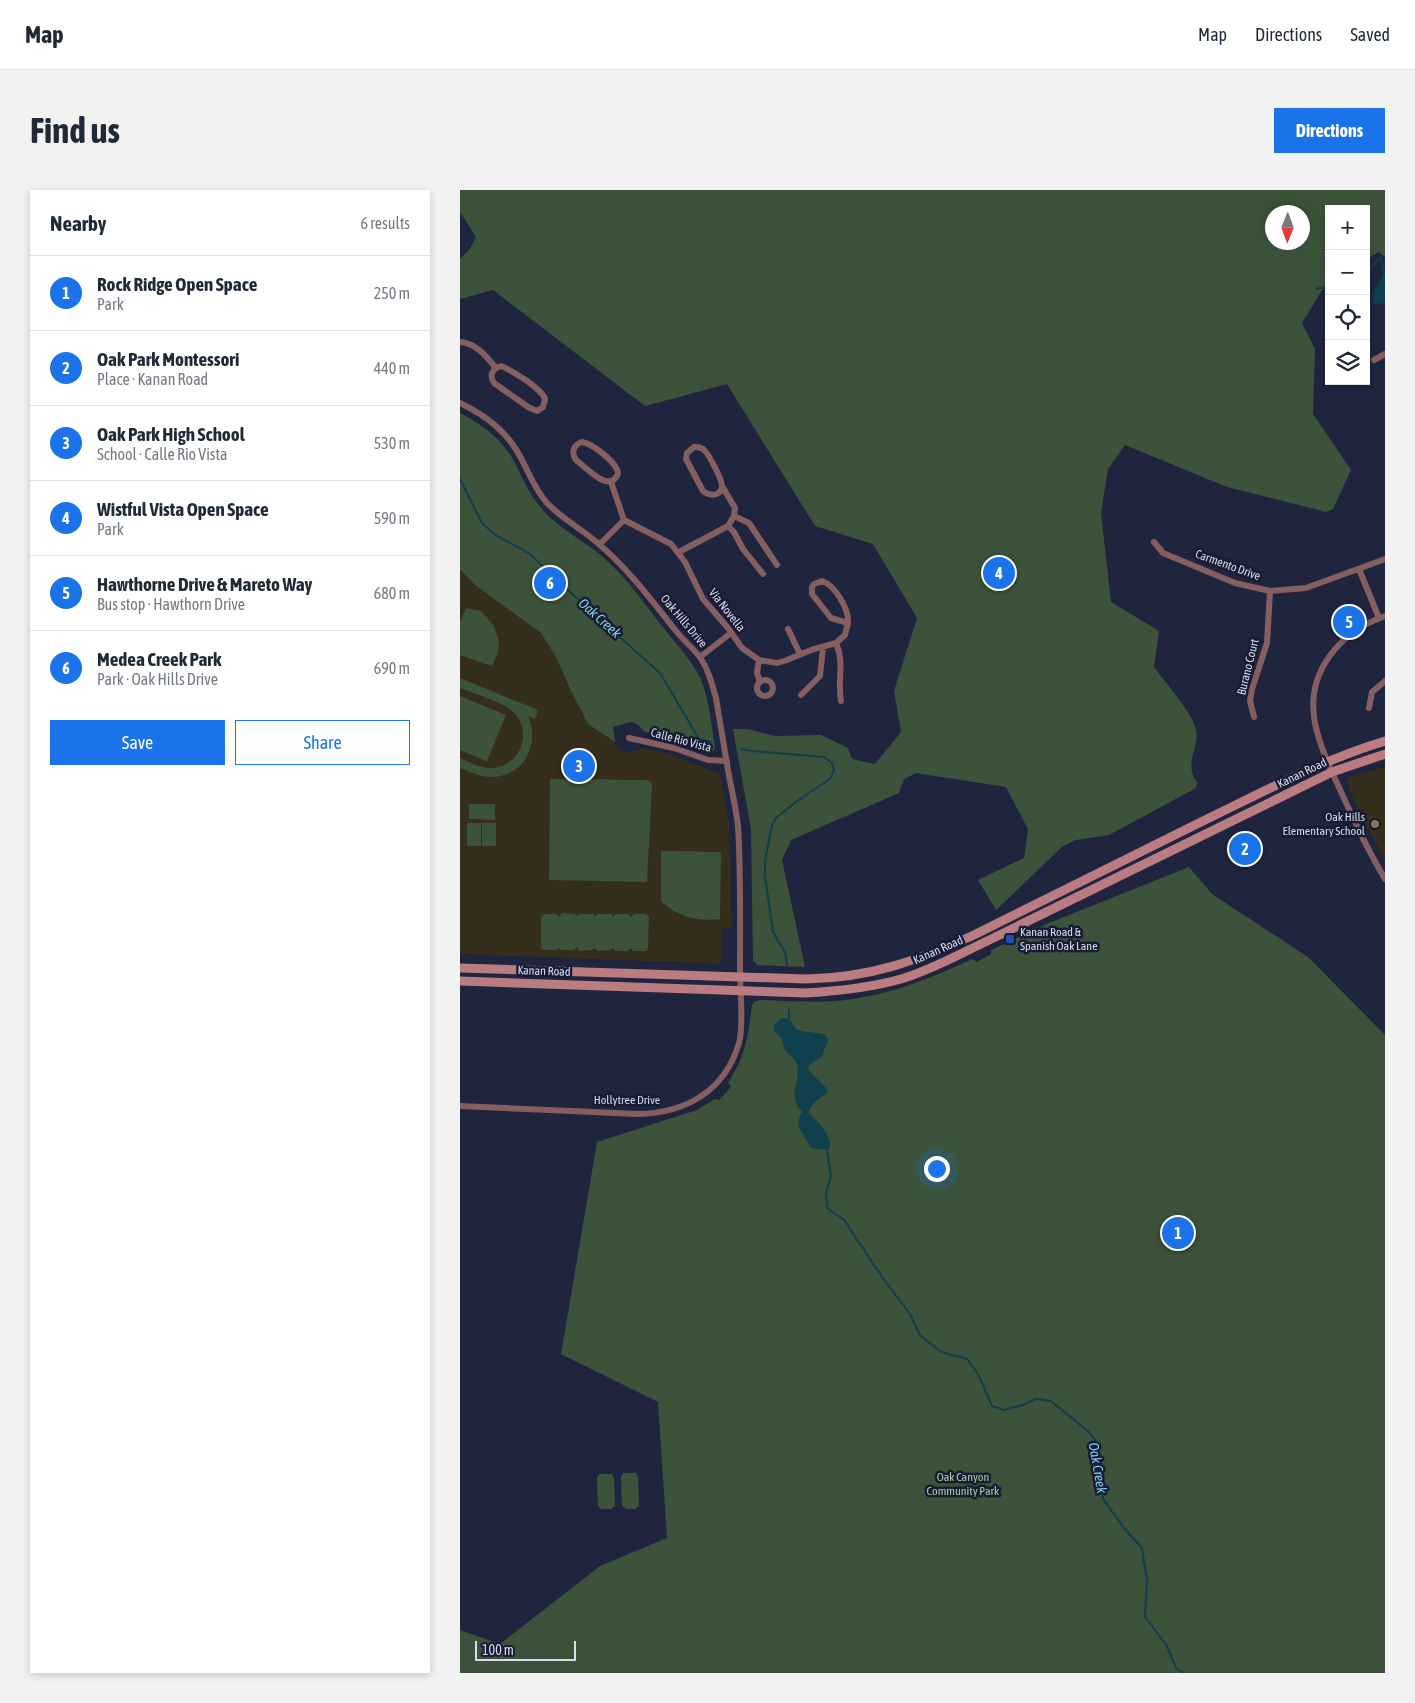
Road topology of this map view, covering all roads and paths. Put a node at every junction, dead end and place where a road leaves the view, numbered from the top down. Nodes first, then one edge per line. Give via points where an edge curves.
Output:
1 (460, 342) edge
2 (1385, 354) edge
3 (1374, 360) dead end
4 (496, 368) junction
5 (460, 404) edge
6 (611, 482) junction
7 (722, 486) junction
8 (734, 516) junction
9 (624, 520) junction
10 (728, 526) junction
11 (1154, 542) dead end
12 (600, 544) junction
13 (679, 552) junction
14 (1385, 559) edge
15 (777, 565) dead end
16 (1359, 569) junction
17 (763, 574) dead end
18 (1270, 591) junction
19 (1382, 617) edge
20 (848, 623) junction
21 (788, 629) dead end
22 (731, 633) junction
23 (836, 643) junction
24 (823, 648) junction
25 (800, 654) junction
26 (700, 657) junction
27 (759, 660) junction
28 (1385, 681) edge
29 (760, 682) dead end
30 (801, 695) dead end
31 (841, 700) dead end
32 (1369, 708) dead end
33 (1254, 717) dead end
34 (629, 738) dead end
35 (1385, 742) edge
36 (1385, 754) edge
37 (727, 762) junction
38 (1328, 762) junction
39 (1332, 772) junction
40 (1385, 879) edge
41 (460, 968) edge
42 (740, 978) junction
43 (460, 981) edge
44 (741, 990) junction
45 (460, 1106) edge

1 - 4 street via 475,346
2 - 3 street
4 - 4 street via 491,375 494,383 528,407 537,411 543,407 545,399 542,392 510,370 502,366
5 - 12 street, Oak Hills Drive via 497,426 514,446 546,502
6 - 6 street via 618,474 615,465 588,443 576,445 573,453 576,460 603,481
6 - 9 street
7 - 7 street via 705,451 699,447 690,449 686,459 703,491 714,495
7 - 8 street via 735,508
8 - 10 street
8 - 15 street via 749,523
9 - 12 street
9 - 13 street, Via Novella via 663,539
10 - 13 street
10 - 17 street
11 - 18 street, Carmento Drive via 1164,553 1235,583
12 - 26 street, Oak Hills Drive via 630,573
13 - 22 street, Via Novella via 703,599
14 - 16 street, Carmento Drive
16 - 18 street, Carmento Drive via 1306,588
16 - 19 street
18 - 33 street, Burano Court via 1267,643 1250,701
19 - 38 street via 1342,640 1328,657 1318,678 1314,722
20 - 20 street via 844,604 827,583 814,584 812,594 830,617
20 - 23 street via 845,635
21 - 25 street
22 - 26 street
22 - 27 street, Via Novella via 742,648
23 - 24 street
23 - 31 street via 842,657
24 - 25 street
24 - 30 street via 820,676
25 - 27 street via 777,662
26 - 37 street, Oak Hills Drive via 712,682
27 - 29 street via 757,673
28 - 32 street via 1372,692
34 - 37 street, Calle Rio Vista via 708,760
35 - 38 main road, Kanan Road
36 - 39 main road, Kanan Road
37 - 42 street, Oak Hills Drive via 738,829
38 - 39 street
38 - 42 main road, Kanan Road via 933,953 846,977
39 - 40 street
39 - 44 main road, Kanan Road via 918,973 831,992
41 - 42 main road, Kanan Road
42 - 44 street, Oak Hills Drive
43 - 44 main road, Kanan Road
44 - 45 street, Hollytree Drive via 738,1045 728,1068 704,1095 691,1103 664,1112 638,1114

